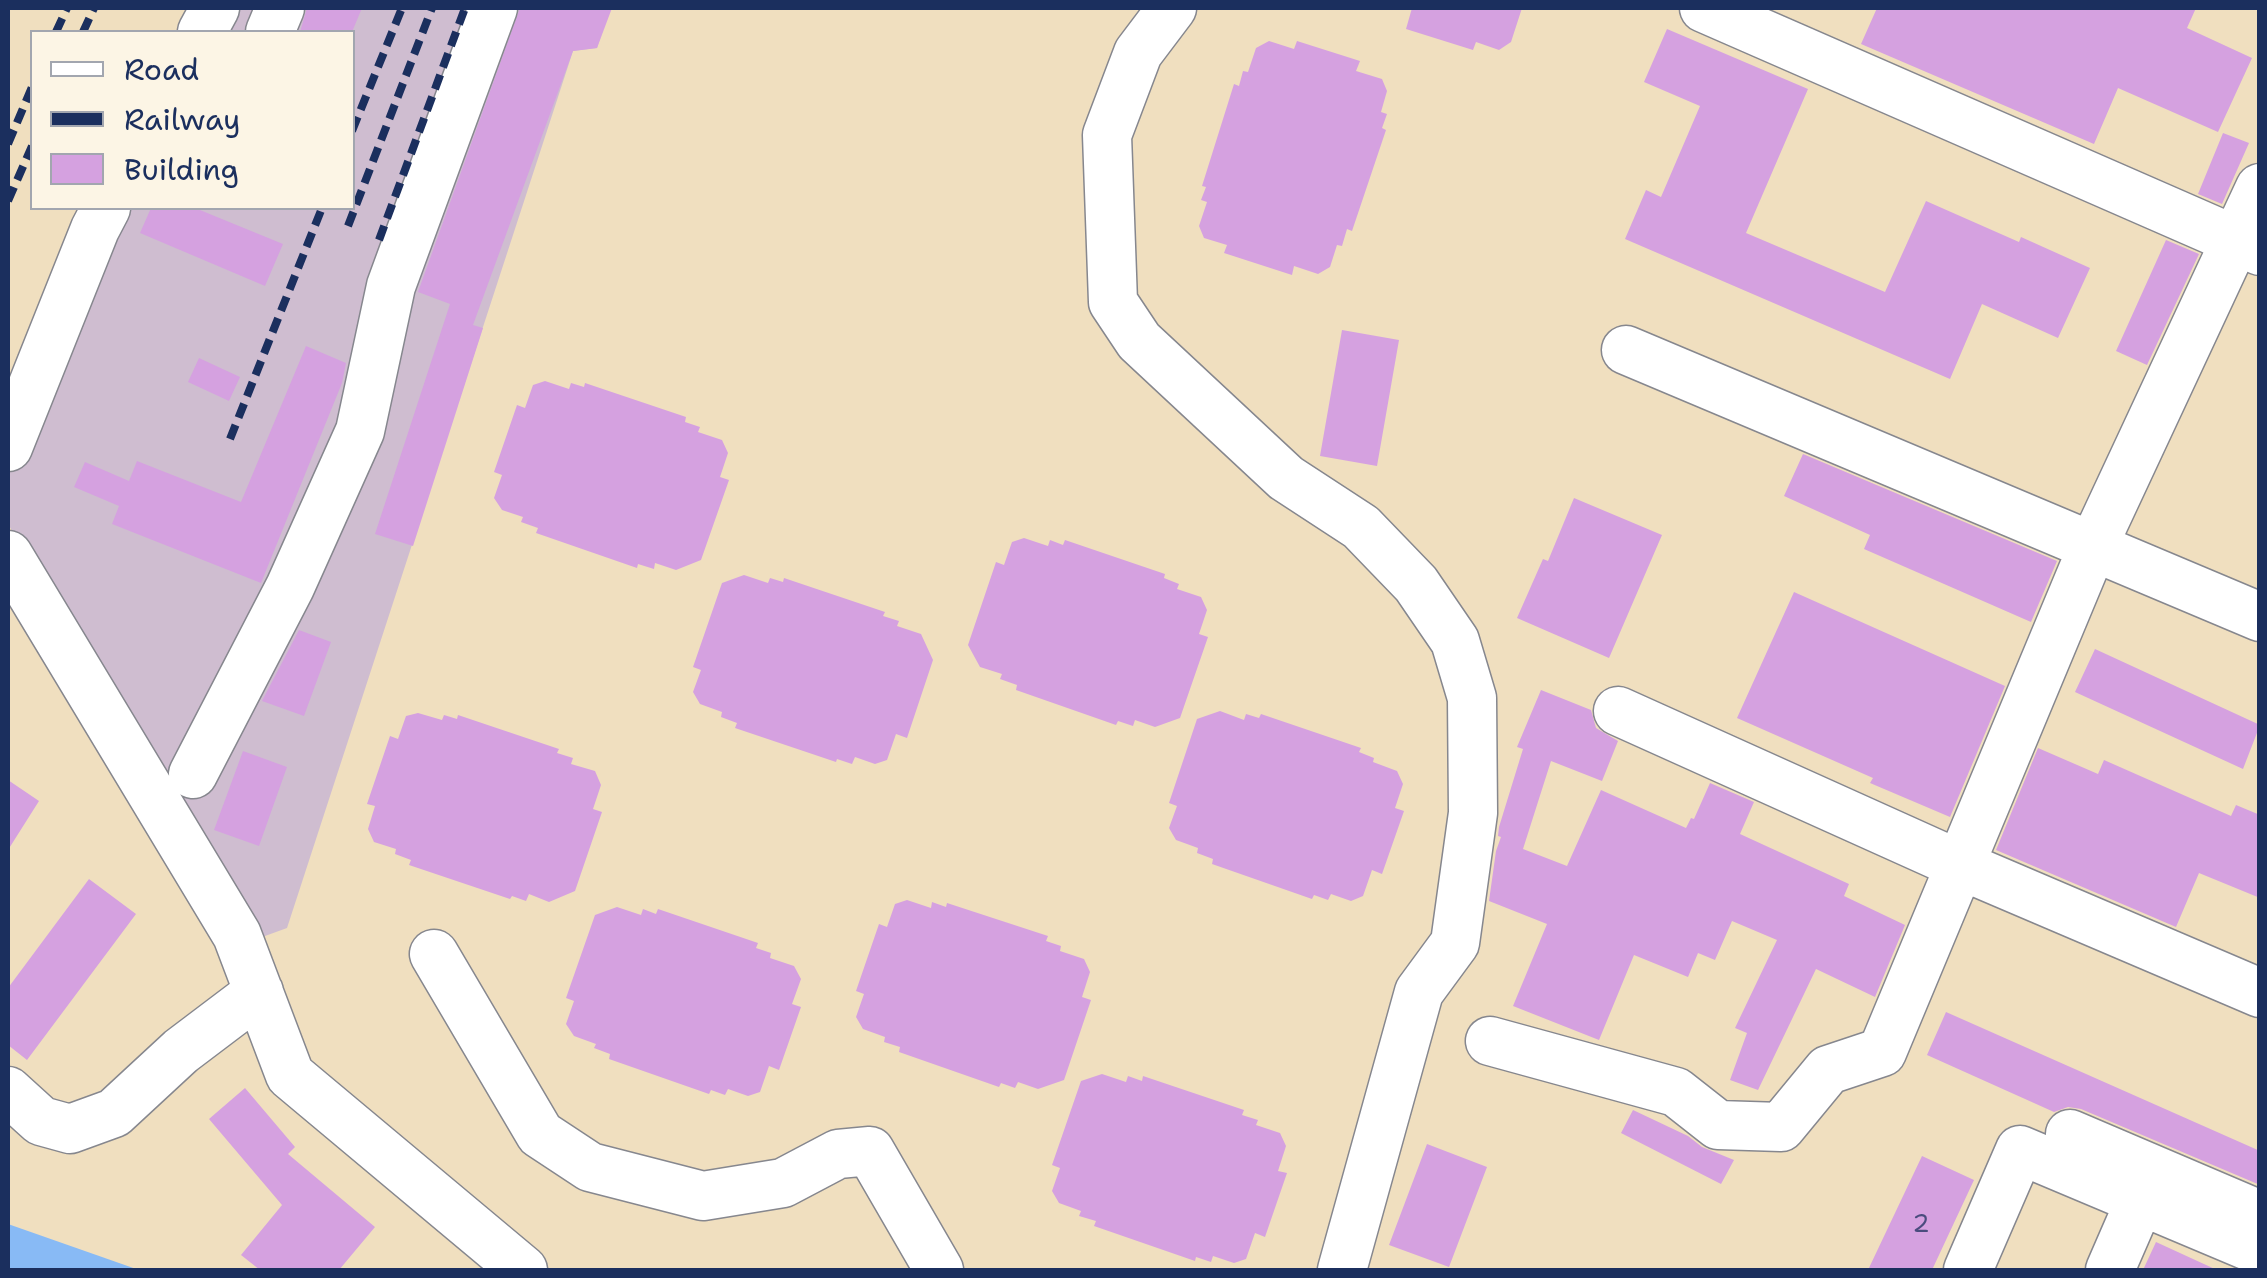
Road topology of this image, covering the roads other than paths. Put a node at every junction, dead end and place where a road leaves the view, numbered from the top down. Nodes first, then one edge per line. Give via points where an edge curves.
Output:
1 (215, 8) edge
2 (492, 8) edge
3 (1172, 8) edge
4 (1704, 8) edge
5 (203, 30) edge
6 (2260, 188) edge
7 (105, 210) edge
8 (2248, 247) edge
9 (1626, 350) dead end
10 (8, 447) edge
11 (2093, 546) junction
12 (8, 555) edge
13 (2260, 617) edge
14 (1618, 711) dead end
15 (193, 774) dead end
16 (1960, 864) junction
17 (434, 954) dead end
18 (259, 992) junction
19 (2260, 992) edge
20 (1490, 1040) dead end
21 (8, 1091) edge
22 (2070, 1134) dead end
23 (2140, 1201) junction
24 (2260, 1215) edge
25 (2260, 1252) edge
26 (523, 1270) edge
27 (938, 1270) edge
28 (1342, 1270) edge
29 (1968, 1270) edge
30 (2110, 1270) edge

1 - 5 lane
2 - 15 lane via 390,286 360,432 290,587
3 - 28 lane via 1138,53 1107,135 1113,302 1152,354 1286,478 1361,527 1416,584 1454,641 1472,698 1473,812 1455,943 1419,992
4 - 8 lane
6 - 8 lane
7 - 10 lane
8 - 11 lane
9 - 11 lane
11 - 13 lane
11 - 16 lane
12 - 18 lane via 237,935
14 - 16 lane
16 - 19 lane
16 - 20 lane via 1882,1052 1828,1070 1781,1127 1718,1126 1676,1092
17 - 27 lane via 540,1134 590,1168 703,1196 783,1183 838,1154 870,1150
18 - 21 lane via 114,1113 70,1129 41,1121
18 - 26 lane via 290,1074
22 - 24 lane
23 - 25 lane
23 - 29 lane via 2020,1150
23 - 30 lane

